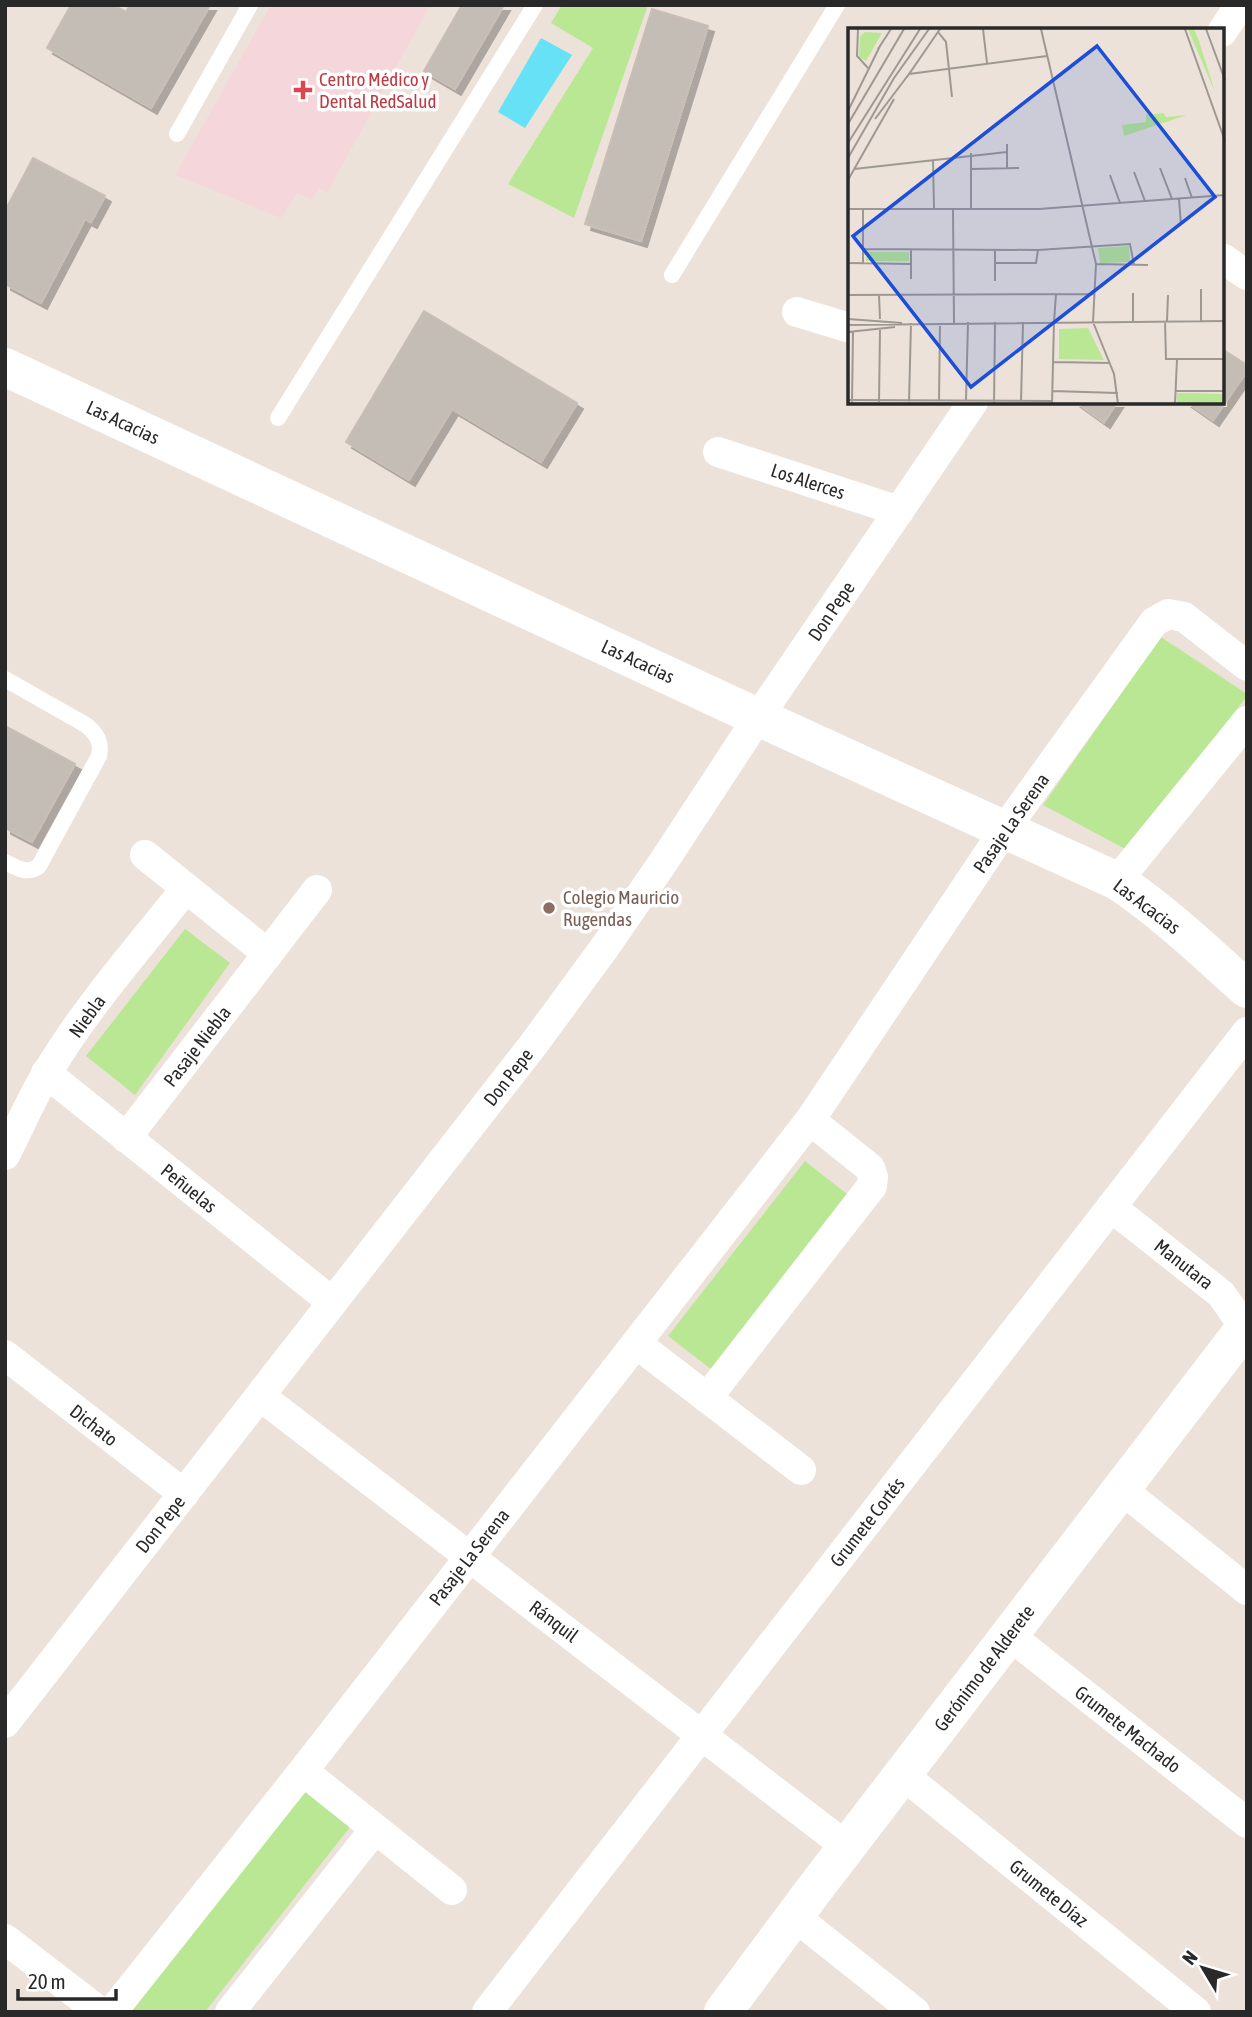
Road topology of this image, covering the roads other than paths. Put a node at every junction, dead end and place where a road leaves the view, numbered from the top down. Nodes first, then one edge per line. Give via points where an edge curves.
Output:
1 (250, 5) edge
2 (535, 5) edge
3 (836, 5) edge
4 (1240, 5) edge
5 (1224, 29) edge
6 (177, 134) dead end
7 (1224, 259) edge
8 (672, 275) dead end
9 (1247, 275) edge
10 (797, 312) dead end
11 (848, 328) edge
12 (5, 367) edge
13 (972, 404) edge
14 (278, 418) dead end
15 (718, 452) dead end
16 (899, 511) junction
17 (1247, 666) edge
18 (5, 679) edge
19 (759, 716) junction
20 (1247, 721) edge
21 (1005, 829) junction
22 (145, 855) dead end
23 (5, 862) edge
24 (1117, 881) junction
25 (186, 888) junction
26 (317, 890) dead end
27 (268, 954) junction
28 (1247, 989) edge
29 (1247, 1032) edge
30 (47, 1073) junction
31 (810, 1120) junction
32 (126, 1138) junction
33 (5, 1154) edge
34 (1111, 1207) junction
35 (332, 1303) junction
36 (1246, 1328) edge
37 (637, 1344) junction
38 (5, 1355) edge
39 (260, 1396) junction
40 (707, 1398) junction
41 (801, 1470) dead end
42 (1121, 1489) junction
43 (184, 1494) junction
44 (469, 1556) junction
45 (1247, 1590) edge
46 (1009, 1634) junction
47 (5, 1723) edge
48 (702, 1735) junction
49 (303, 1771) junction
50 (902, 1774) junction
51 (1247, 1823) edge
52 (375, 1829) junction
53 (847, 1847) junction
54 (452, 1890) dead end
55 (794, 1916) junction
56 (5, 1939) edge
57 (100, 2012) edge
58 (112, 2012) edge
59 (230, 2012) edge
60 (486, 2012) edge
61 (723, 2012) edge
62 (915, 2012) edge
63 (1196, 2012) edge

1 - 6 lane
2 - 14 lane
3 - 8 lane
4 - 5 street
7 - 9 street
10 - 11 street
12 - 19 main road, Las Acacias
13 - 16 street, Don Pepe
15 - 16 street, Los Alerces
16 - 19 street, Don Pepe
17 - 21 street, Pasaje La Serena via 1184,617 1168,614 1154,622
18 - 23 lane via 86,725 94,731 100,748 39,866 30,871
19 - 21 main road, Las Acacias
19 - 35 street, Don Pepe via 605,947
20 - 24 street
21 - 24 main road, Las Acacias
21 - 31 street, Pasaje La Serena
22 - 25 street
24 - 28 main road, Las Acacias
25 - 27 street
25 - 30 street, Niebla via 87,1013
26 - 27 street, Pasaje Niebla
27 - 32 street, Pasaje Niebla
29 - 34 street, Grumete Cortés
30 - 32 street, Peñuelas
30 - 33 street, Niebla
31 - 37 street, Pasaje La Serena
31 - 40 street via 870,1168 873,1186
32 - 35 street, Peñuelas
34 - 36 street, Manutara via 1221,1294
34 - 48 street, Grumete Cortés
35 - 39 street, Don Pepe
36 - 42 main road, Gerónimo de Alderete
37 - 40 street
37 - 44 street, Pasaje La Serena
38 - 43 street, Dichato
39 - 43 street, Don Pepe
39 - 44 street, Ránquil
40 - 41 street
42 - 45 street
42 - 46 main road, Gerónimo de Alderete
43 - 47 street, Don Pepe
44 - 48 street, Ránquil
44 - 49 street, Pasaje La Serena
46 - 50 main road, Gerónimo de Alderete
46 - 51 street, Grumete Machado
48 - 53 street, Ránquil
48 - 60 street, Grumete Cortés
49 - 52 street
49 - 58 street, Pasaje La Serena
50 - 53 main road, Gerónimo de Alderete
50 - 63 street, Grumete Díaz
52 - 54 street
52 - 59 street
53 - 55 main road, Gerónimo de Alderete
55 - 61 main road, Gerónimo de Alderete
55 - 62 street
56 - 57 street

